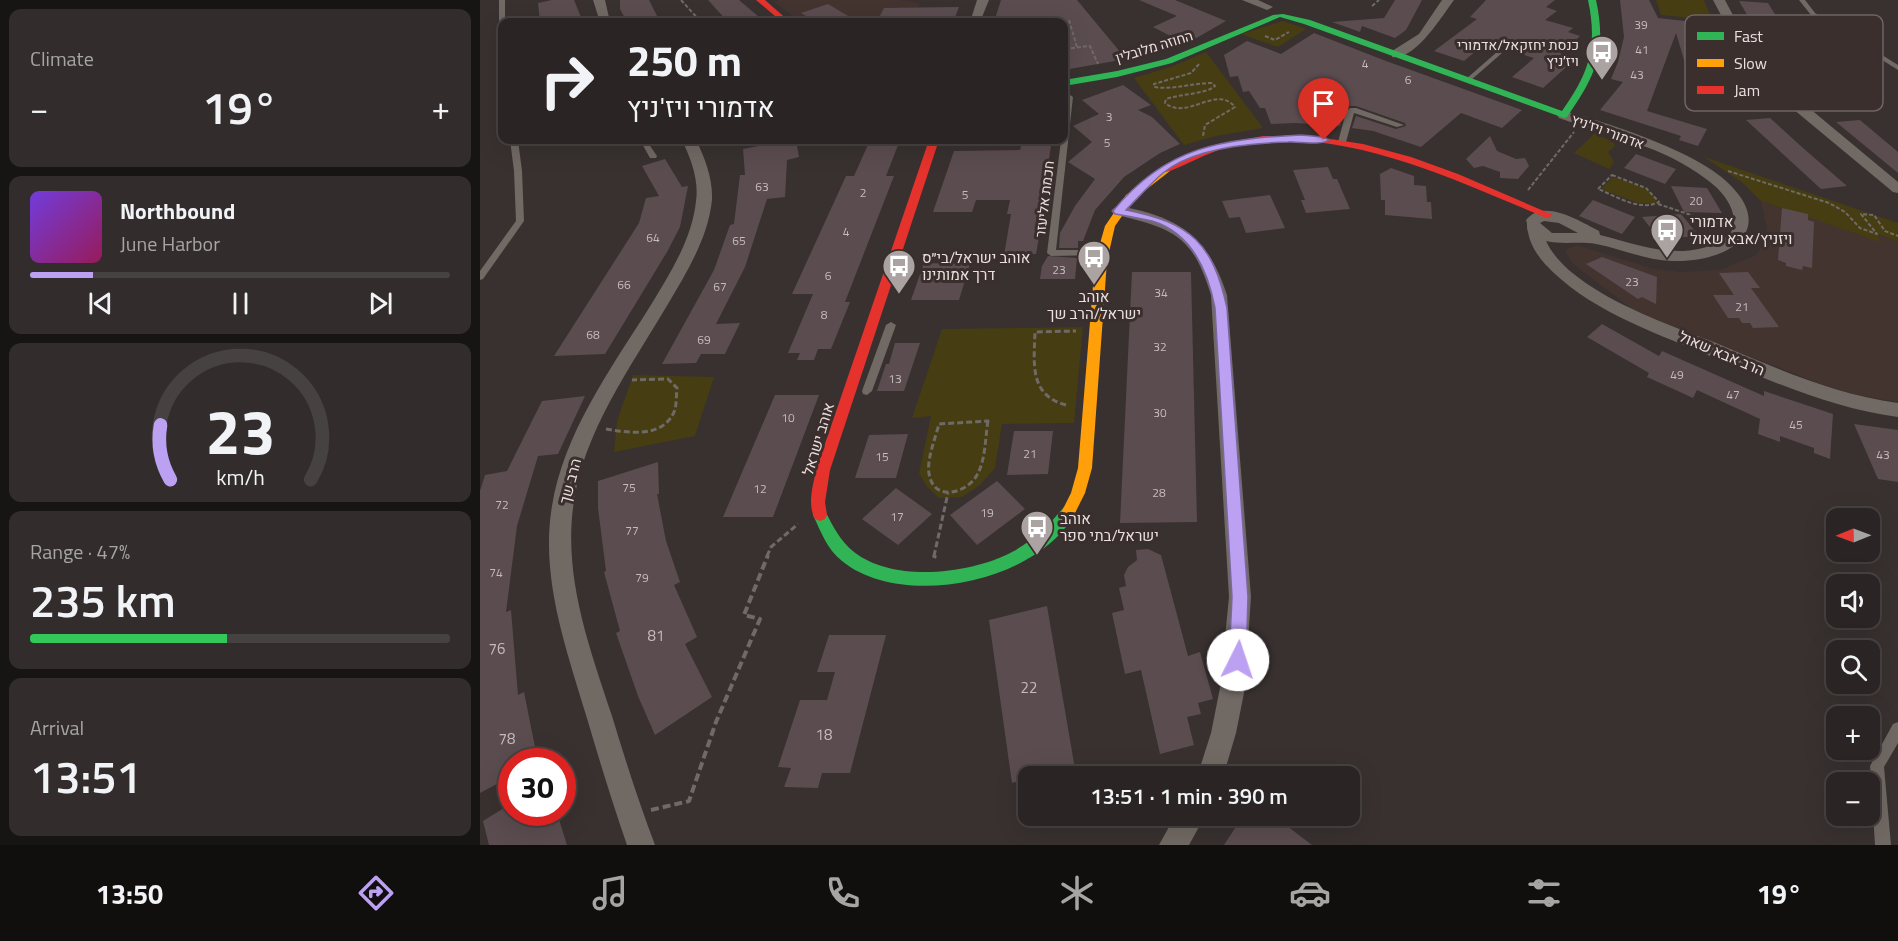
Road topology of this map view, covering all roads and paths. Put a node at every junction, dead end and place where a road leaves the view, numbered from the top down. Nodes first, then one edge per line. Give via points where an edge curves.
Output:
1 (502, 0) edge
2 (599, 0) edge
3 (681, 0) edge
4 (760, 0) edge
5 (983, 0) edge
6 (1248, 0) edge
7 (1378, 0) edge
8 (1448, 0) edge
9 (1592, 0) edge
10 (1719, 0) edge
11 (1802, 0) edge
12 (1372, 6) dead end
13 (1280, 10) junction
14 (1727, 15) edge
15 (1815, 15) edge
16 (502, 18) edge
17 (604, 18) edge
18 (697, 18) edge
19 (781, 18) edge
20 (976, 18) edge
21 (1069, 20) dead end
22 (1077, 47) junction
23 (1068, 48) edge
24 (1191, 53) junction
25 (1499, 53) dead end
26 (1396, 54) junction
27 (1883, 58) edge
28 (1898, 68) edge
29 (1104, 77) junction
30 (1468, 80) junction
31 (1068, 82) edge
32 (1070, 97) dead end
33 (1804, 111) edge
34 (1068, 113) edge
35 (1564, 115) junction
36 (1583, 122) junction
37 (1400, 125) dead end
38 (1342, 142) junction
39 (515, 144) edge
40 (646, 144) edge
41 (690, 144) edge
42 (933, 144) edge
43 (1064, 144) edge
44 (1216, 147) junction
45 (653, 156) dead end
46 (1697, 166) junction
47 (1898, 189) edge
48 (1510, 201) junction
49 (1658, 204) junction
50 (1119, 211) junction
51 (1548, 215) junction
52 (1534, 225) junction
53 (1563, 232) junction
54 (1740, 232) junction
55 (1898, 236) edge
56 (1103, 252) junction
57 (1559, 268) junction
58 (480, 277) edge
59 (891, 325) dead end
60 (1096, 330) junction
61 (862, 354) junction
62 (880, 355) junction
63 (615, 381) junction
64 (867, 391) dead end
65 (1089, 408) junction
66 (1898, 410) edge
67 (589, 426) junction
68 (948, 492) junction
69 (818, 507) junction
70 (930, 580) junction
71 (1898, 729) edge
72 (1214, 766) edge
73 (630, 816) junction
74 (1185, 826) edge
75 (641, 845) edge
76 (1173, 845) edge
77 (1883, 845) edge

1 - 16 lane
2 - 17 street
3 - 18 path
4 - 19 street
5 - 20 street
6 - 13 street
7 - 12 path
8 - 26 street via 1423,36
9 - 35 street via 1599,51 1589,79
10 - 14 street
11 - 15 lane
13 - 24 street, החוזה מלובלין
13 - 26 street, אדמורי ויז'ניץ
21 - 22 path
22 - 23 path
22 - 29 path via 1090,46
24 - 29 street, החוזה מלובלין
24 - 44 path via 1198,60 1197,69 1154,87 1196,83 1215,86 1166,99 1169,108 1176,110 1216,99 1233,103 1232,110 1205,125 1203,136
25 - 30 lane
26 - 30 street, אדמורי ויז'ניץ
27 - 28 lane
29 - 31 street, החוזה מלובלין
30 - 35 street, אדמורי ויז'ניץ
32 - 34 lane, חכמת אליעזר
33 - 47 street
35 - 36 street, אדמורי ויז'ניץ
36 - 46 street, אדמורי ויז'ניץ
36 - 48 path
37 - 38 lane via 1353,110
38 - 44 street via 1282,138
38 - 48 street via 1409,160
39 - 58 lane via 520,221
40 - 45 lane
41 - 63 street, הרב שך via 704,182 700,222 670,288
42 - 61 street, אוהב ישראל
43 - 56 lane, חכמת אליעזר via 1051,253
44 - 50 street via 1160,170
46 - 54 street, אדמורי ויז'ניץ via 1722,183 1736,201 1742,220
46 - 55 path via 1736,173 1829,203 1845,212 1860,228 1877,234 1861,214 1874,215 1885,231
48 - 51 street
48 - 52 street
49 - 49 path via 1637,204 1598,189 1612,175 1648,189 1657,196
49 - 54 path
50 - 56 street, אוהב ישראל via 1108,229
50 - 72 street via 1158,219 1186,236 1205,257 1219,295 1240,597 1234,692
51 - 52 street via 1538,217
51 - 53 street
52 - 53 street via 1541,234
52 - 57 street, הרב אבא שאול via 1544,252
53 - 54 street via 1642,252 1686,255 1714,250
53 - 57 street via 1551,250
56 - 60 street, אוהב ישראל
57 - 66 street, הרב אבא שאול via 1619,308 1790,382 1866,406
59 - 62 lane
60 - 65 street, אוהב ישראל
60 - 65 path via 1035,332 1035,380 1041,391 1062,405
61 - 62 lane
61 - 69 street, אוהב ישראל via 823,470
62 - 64 lane
63 - 67 street, הרב שך
63 - 67 path via 668,379 677,388 674,411 664,424 636,434
65 - 70 street, אוהב ישראל via 1085,466 1073,505 1048,536 1014,560 973,575
67 - 73 street, הרב שך via 566,488 560,531 562,578 572,629
68 - 68 path via 937,488 930,479 939,423 988,421 979,472 968,486
68 - 70 path
69 - 70 street, אוהב ישראל via 829,538 854,561 888,576
69 - 73 path via 771,547 744,615 760,619 716,722 689,801
71 - 77 lane via 1876,766
73 - 75 street, הרב שך
74 - 76 street

